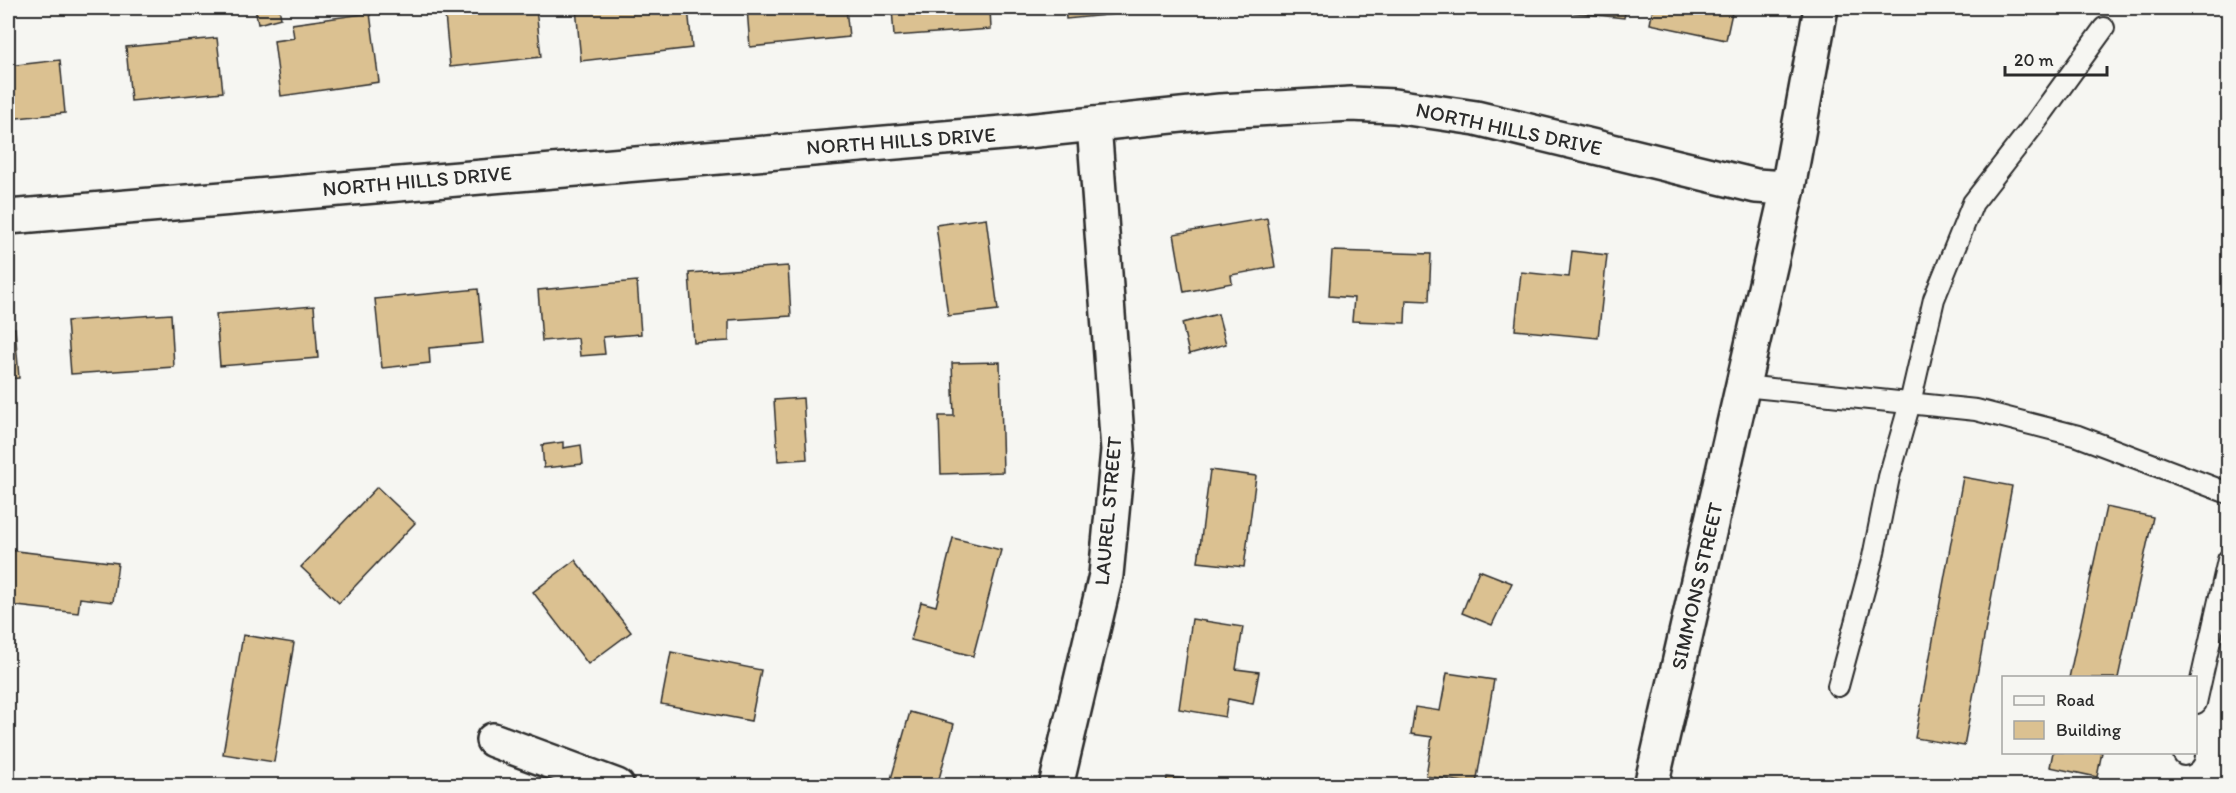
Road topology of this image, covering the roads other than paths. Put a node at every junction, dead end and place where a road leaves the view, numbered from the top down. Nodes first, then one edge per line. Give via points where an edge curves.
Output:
1 (1821, 8) edge
2 (2104, 28) dead end
3 (1094, 124) junction
4 (1788, 188) junction
5 (8, 217) edge
6 (1743, 386) junction
7 (1910, 403) junction
8 (2229, 493) edge
9 (2229, 560) edge
10 (1838, 686) dead end
11 (2197, 699) edge
12 (493, 740) dead end
13 (617, 786) edge
14 (1056, 786) edge
15 (1651, 786) edge

1 - 4 street, SIMMONS STREET
2 - 7 lane via 1973,203 1934,299
3 - 4 street, NORTH HILLS DRIVE via 1220,111 1394,105 1476,118 1756,186
3 - 5 street, NORTH HILLS DRIVE
3 - 14 street, LAUREL STREET via 1118,450 1106,575
4 - 6 street, SIMMONS STREET
6 - 7 lane
6 - 15 street, SIMMONS STREET
7 - 8 lane via 1976,410 2078,436
7 - 10 lane
9 - 11 lane
12 - 13 street

